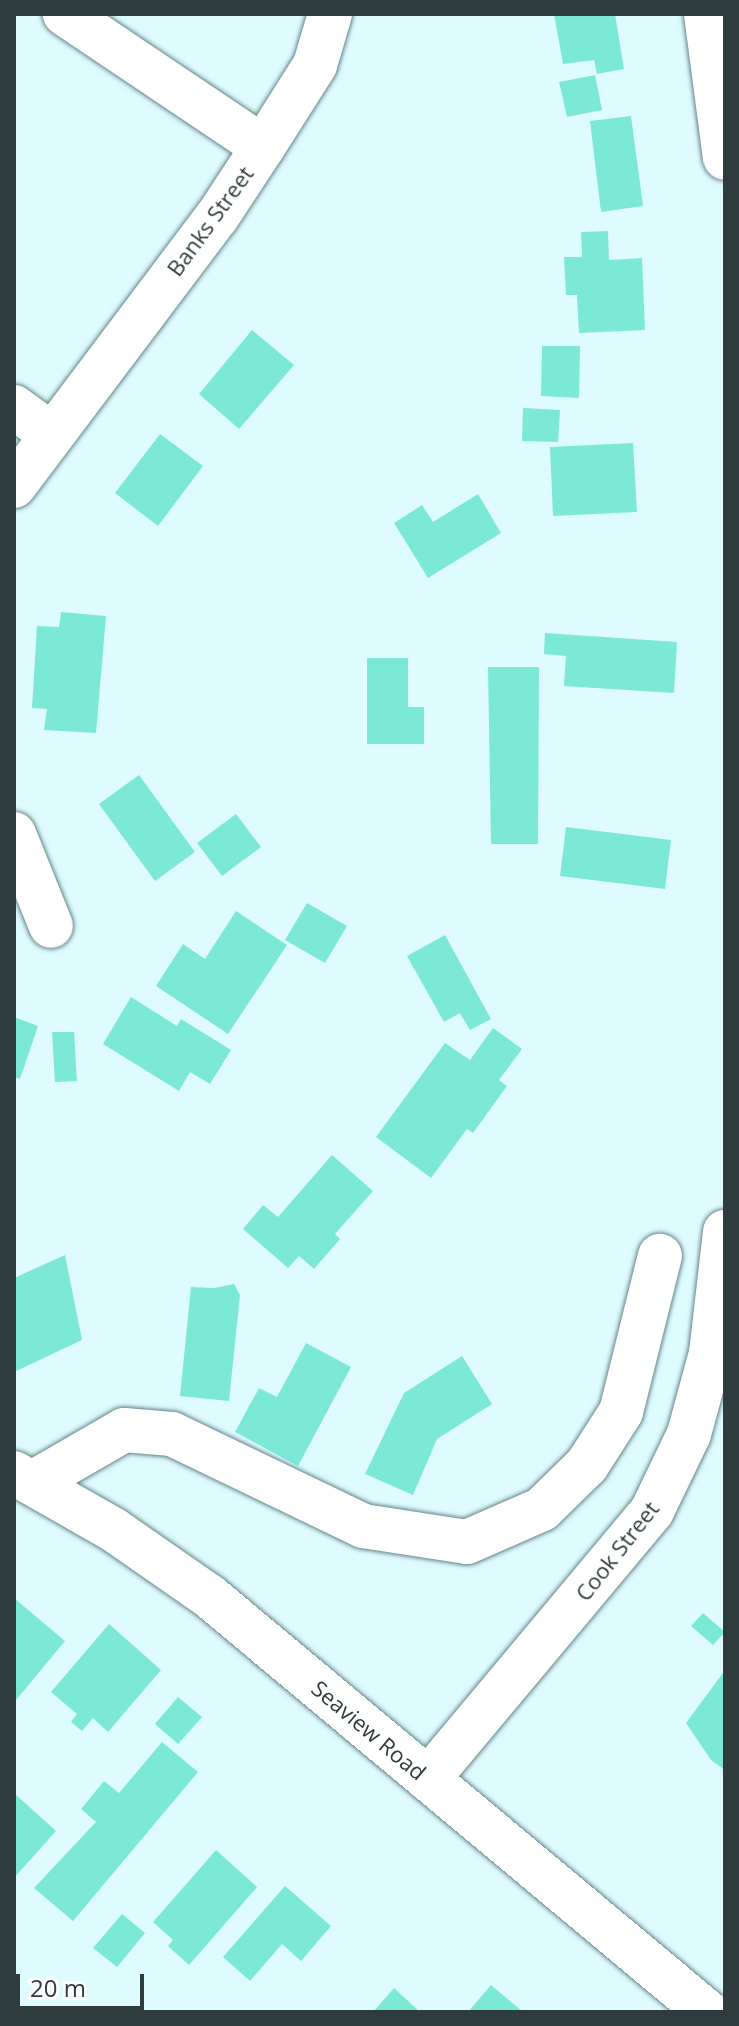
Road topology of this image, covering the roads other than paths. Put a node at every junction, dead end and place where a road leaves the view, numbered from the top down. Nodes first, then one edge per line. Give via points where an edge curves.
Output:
1 (65, 14) edge
2 (330, 14) edge
3 (706, 14) edge
4 (263, 147) junction
5 (725, 158) edge
6 (14, 407) edge
7 (51, 434) junction
8 (14, 486) edge
9 (14, 834) edge
10 (51, 926) dead end
11 (725, 1232) edge
12 (660, 1256) dead end
13 (24, 1477) edge
14 (428, 1779) junction
15 (707, 2012) edge

1 - 4 street, Banks Street
2 - 4 street via 315,65
3 - 5 street
4 - 7 street, Banks Street via 217,217
6 - 7 street
7 - 8 street, Banks Street
9 - 10 street
11 - 14 street, Cook Street via 711,1353 689,1434 652,1511
12 - 13 street via 621,1412 587,1465 542,1509 467,1542 363,1526 172,1434 124,1430
13 - 14 street, Seaview Road via 114,1530 209,1596
14 - 15 street, Seaview Road

